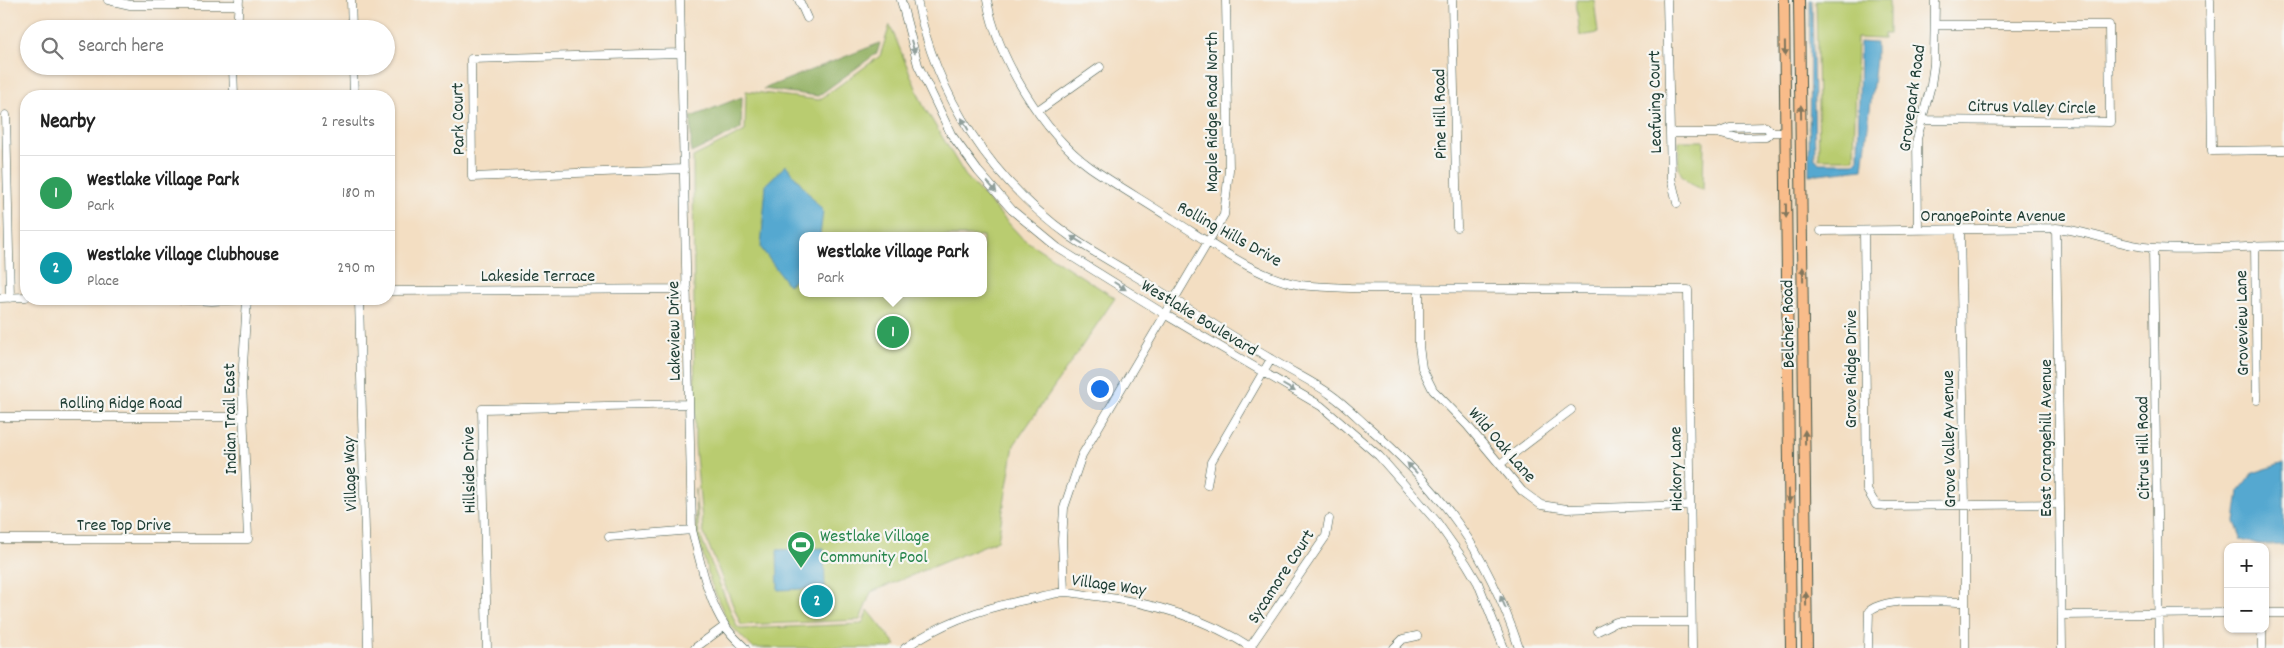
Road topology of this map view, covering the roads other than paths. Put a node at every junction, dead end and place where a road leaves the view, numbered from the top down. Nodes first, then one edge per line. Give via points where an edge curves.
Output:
1 (108, 0) edge
2 (351, 0) edge
3 (680, 0) edge
4 (799, 0) edge
5 (901, 0) edge
6 (917, 0) edge
7 (987, 0) edge
8 (1226, 0) edge
9 (1452, 0) edge
10 (1667, 0) edge
11 (1784, 0) edge
12 (1799, 0) edge
13 (1935, 0) edge
14 (2210, 0) edge
15 (239, 3) edge
16 (807, 18) dead end
17 (238, 20) edge
18 (352, 20) edge
19 (1935, 25) junction
20 (680, 53) junction
21 (1100, 67) dead end
22 (233, 75) edge
23 (353, 75) edge
24 (234, 90) edge
25 (354, 90) edge
26 (1038, 111) junction
27 (6, 115) dead end
28 (1923, 120) junction
29 (1738, 128) junction
30 (1801, 131) junction
31 (1771, 132) junction
32 (1786, 132) junction
33 (1670, 133) junction
34 (1717, 133) junction
35 (1738, 138) junction
36 (2284, 150) edge
37 (684, 170) junction
38 (1677, 203) dead end
39 (1457, 227) dead end
40 (2056, 228) junction
41 (1918, 230) junction
42 (1960, 230) junction
43 (1821, 231) dead end
44 (1864, 231) junction
45 (1210, 242) junction
46 (2255, 246) junction
47 (2284, 246) edge
48 (2153, 248) junction
49 (687, 289) junction
50 (1418, 289) junction
51 (395, 290) edge
52 (1688, 290) joint
53 (20, 297) edge
54 (0, 298) edge
55 (10, 298) junction
56 (1175, 300) junction
57 (246, 305) edge
58 (359, 305) edge
59 (1166, 315) junction
60 (1271, 359) junction
61 (1263, 372) junction
62 (2257, 400) dead end
63 (689, 404) junction
64 (1571, 410) dead end
65 (0, 417) edge
66 (242, 417) junction
67 (1500, 464) junction
68 (1207, 485) dead end
69 (2060, 504) junction
70 (1690, 505) junction
71 (1965, 505) junction
72 (1329, 519) dead end
73 (692, 530) junction
74 (608, 537) dead end
75 (0, 539) edge
76 (248, 539) joint
77 (1064, 592) junction
78 (1964, 602) junction
79 (2269, 613) edge
80 (2284, 613) edge
81 (2158, 614) junction
82 (2224, 614) edge
83 (2062, 615) junction
84 (1691, 622) junction
85 (725, 626) junction
86 (1598, 631) dead end
87 (2262, 633) edge
88 (1417, 636) dead end
89 (368, 648) edge
90 (487, 648) edge
91 (695, 648) edge
92 (744, 648) edge
93 (905, 648) edge
94 (1251, 648) edge
95 (1394, 648) edge
96 (1504, 648) edge
97 (1518, 648) edge
98 (1692, 648) edge
99 (1791, 648) edge
100 (1807, 648) edge
101 (1868, 648) edge
102 (1965, 648) edge
103 (2062, 648) edge
104 (2159, 648) edge
105 (2262, 648) edge

1 - 15 street via 130,5
2 - 18 street
3 - 20 street, Lakeview Drive
4 - 16 street
5 -> 59 street, Westlake Boulevard via 918,65 929,90 951,134 978,171 1012,210 1058,248
56 -> 6 street, Westlake Boulevard via 1070,236 1021,195 991,162 967,129 932,58
7 - 26 street, Rolling Hills Drive via 997,38
8 - 45 street, Maple Ridge Road North via 1229,170 1224,215
9 - 39 street, Pine Hill Road
10 - 33 street, Leafwing Court
11 -> 32 main road, Belcher Road
30 -> 12 main road, Belcher Road
13 - 19 street, Grovepark Road
14 - 36 street via 2212,151
15 - 17 street
19 - 28 street, Grovepark Road via 1934,64
19 - 28 street, Citrus Valley Circle via 2109,25 2110,122
20 - 37 street, Lakeview Drive
20 - 37 street, Park Court via 470,59 472,177
21 - 26 street
22 - 24 street
23 - 25 street
26 - 45 street, Rolling Hills Drive via 1089,166
27 - 55 street
28 - 41 street, Grovepark Road via 1917,139
29 - 31 street via 1766,127
29 - 34 street
29 - 35 street
30 - 32 main road
100 -> 30 main road, Belcher Road
31 - 32 street
31 - 35 street via 1766,137
32 -> 99 main road, Belcher Road
33 - 34 street
33 - 38 street, Leafwing Court via 1671,178
34 - 35 street
37 - 49 street, Lakeview Drive
40 - 42 street, OrangePointe Avenue
40 - 48 street, OrangePointe Avenue
40 - 69 street, East Orangehill Avenue
41 - 42 street, OrangePointe Avenue
41 - 44 street, OrangePointe Avenue
42 - 71 street, Grove Valley Avenue
43 - 44 street, OrangePointe Avenue
44 - 71 street, Grove Ridge Drive via 1867,490 1876,505
45 - 50 street, Rolling Hills Drive via 1264,273 1300,285
45 - 56 street, Maple Ridge Road North
46 - 47 street, OrangePointe Avenue
46 - 48 street, OrangePointe Avenue
46 - 62 street, Groveview Lane
48 - 81 street, Citrus Hill Road
49 - 51 street, Lakeside Terrace
49 - 63 street, Lakeview Drive
50 - 52 street, Rolling Hills Drive
50 - 67 street, Wild Oak Lane via 1422,368 1433,390
52 - 70 street, Hickory Lane
53 - 55 street
54 - 55 street
56 - 59 street, Maple Ridge Road North
56 - 60 street, Westlake Boulevard
57 - 66 street, Indian Trail East
58 - 89 street, Village Way
59 - 61 street, Westlake Boulevard
59 - 77 street, Maple Ridge Road North via 1103,418 1072,479 1064,508
60 - 61 street
97 -> 60 street, Westlake Boulevard via 1494,582 1451,511 1385,440 1330,394
61 - 68 street via 1211,462
61 -> 96 street, Westlake Boulevard via 1321,406 1379,456 1437,522 1478,583
63 - 73 street, Lakeview Drive
63 - 90 street, Hillside Drive via 482,409
64 - 67 street
65 - 66 street, Rolling Ridge Road
66 - 76 street, Indian Trail East
67 - 70 street, Wild Oak Lane via 1522,491 1540,505 1567,509
69 - 71 street
69 - 83 street, East Orangehill Avenue
70 - 84 street, Hickory Lane
71 - 78 street, Grove Valley Avenue
72 - 94 street, Sycamore Court via 1326,536
73 - 74 street
73 - 85 street, Lakeview Drive via 707,585
75 - 76 street, Tree Top Drive
77 - 93 street, Village Way via 1004,603 978,612 945,625
77 - 94 street, Village Way via 1168,609
78 - 101 street via 1895,602 1876,606 1869,611
78 - 102 street, Grove Valley Avenue
79 - 80 street
81 - 82 street
81 - 83 street
81 - 104 street, Citrus Hill Road
83 - 103 street, East Orangehill Avenue
84 - 86 street via 1616,622
84 - 98 street, Hickory Lane
85 - 91 street
85 - 92 street, Lakeview Drive
87 - 105 street
88 - 95 street via 1403,639

